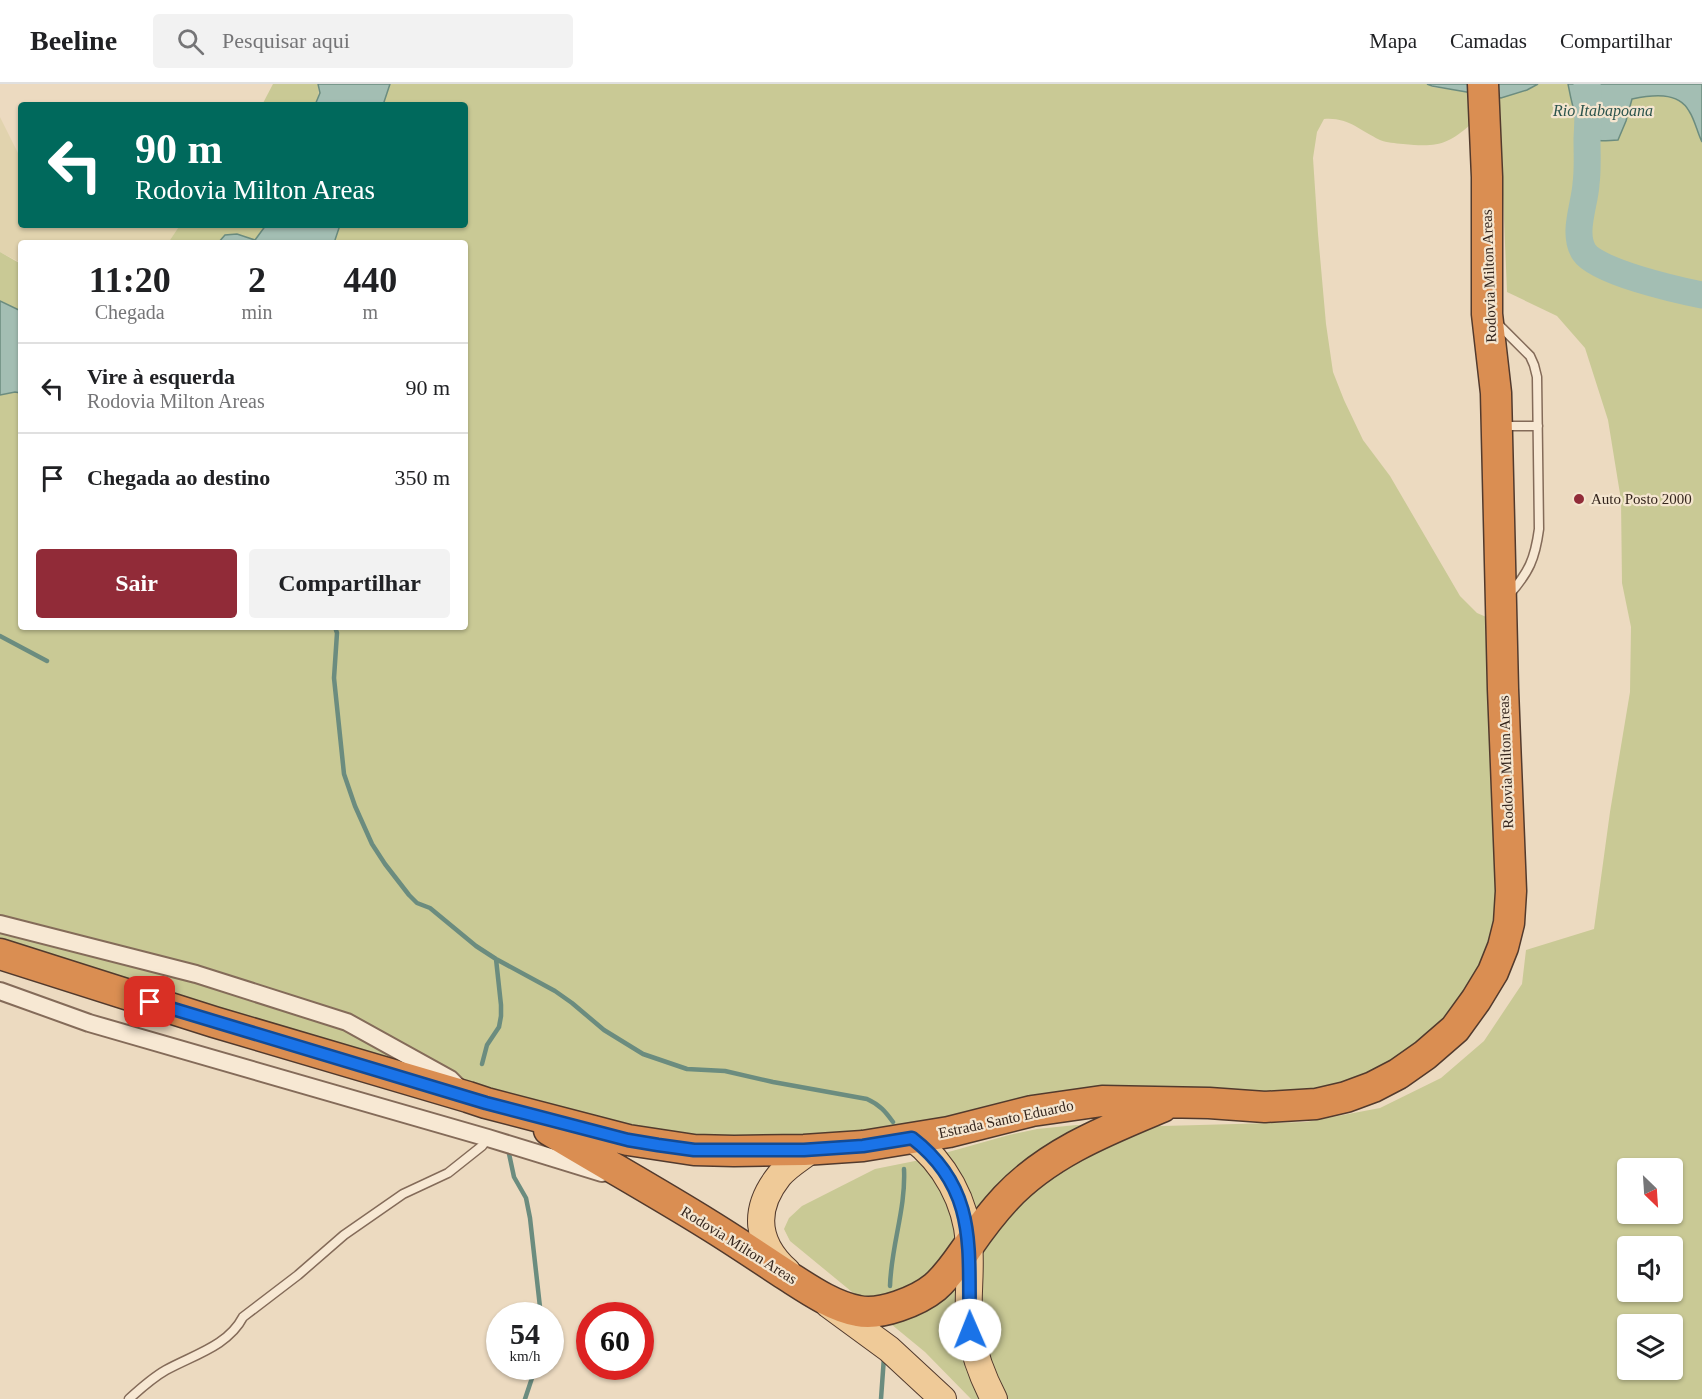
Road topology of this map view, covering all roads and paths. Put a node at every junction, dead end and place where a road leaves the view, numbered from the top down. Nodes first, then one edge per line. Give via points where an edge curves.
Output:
1 (1483, 84) edge
2 (1487, 314) junction
3 (1497, 426) junction
4 (1538, 426) junction
5 (1501, 604) junction
6 (0, 924) edge
7 (0, 954) edge
8 (0, 991) edge
9 (468, 1097) junction
10 (1173, 1102) junction
11 (520, 1113) junction
12 (488, 1138) junction
13 (912, 1138) junction
14 (811, 1149) junction
15 (642, 1186) junction
16 (970, 1244) junction
17 (805, 1288) junction
18 (129, 1399) edge
19 (943, 1399) edge
20 (994, 1399) edge

1 - 2 highway, Rodovia Milton Areas
2 - 3 highway, Rodovia Milton Areas
2 - 4 lane via 1530,356 1537,377
3 - 4 lane
3 - 5 highway, Rodovia Milton Areas
4 - 5 lane via 1537,547 1531,566
5 - 10 highway, Rodovia Milton Areas via 1509,923 1494,972 1476,1000 1455,1029 1425,1055 1398,1074 1346,1097 1281,1107
6 - 9 street via 196,974 347,1022 450,1079
7 - 9 highway, Rodovia Milton Areas
8 - 12 street via 89,1023
9 - 11 highway, Rodovia Milton Areas
10 - 13 highway, Estrada Santo Eduardo via 1102,1101 1032,1111
10 - 16 highway via 1105,1131 1031,1175 1006,1198
11 - 14 highway, Rodovia Milton Areas via 628,1140 694,1150
11 - 15 highway, Rodovia Milton Areas
12 - 15 street
12 - 18 lane via 448,1173 403,1194 344,1235 243,1317 223,1340 159,1374
13 - 14 highway, Rodovia Milton Areas
13 - 16 main road via 926,1149 952,1184 962,1205
14 - 17 main road via 780,1175 769,1192 760,1228 778,1263
15 - 17 highway, Rodovia Milton Areas
16 - 17 highway via 934,1287 897,1306 862,1312 842,1307
16 - 20 main road via 970,1330
17 - 19 main road, Rodovia Milton Areas via 889,1349

